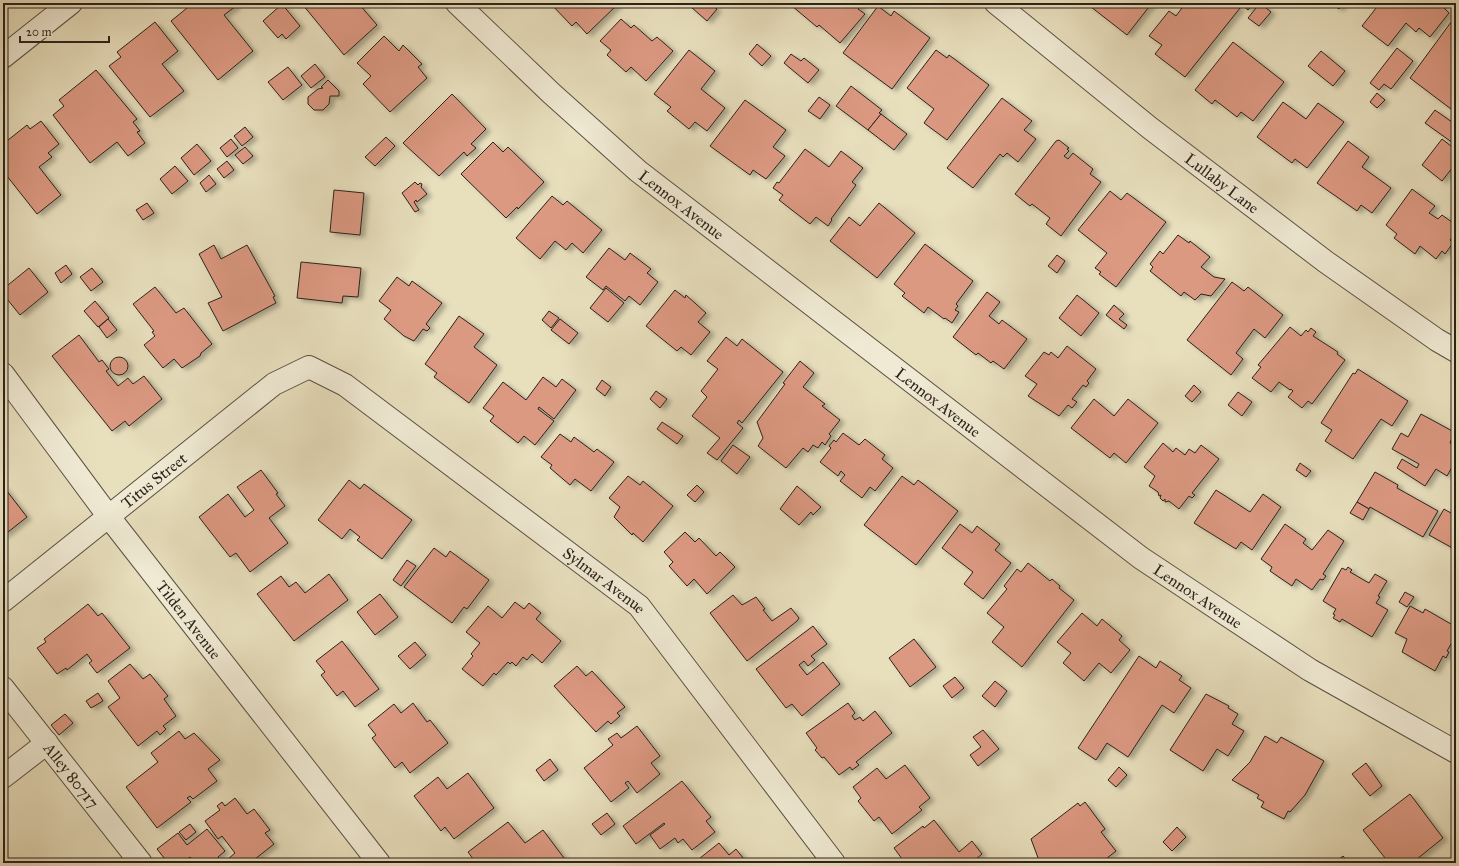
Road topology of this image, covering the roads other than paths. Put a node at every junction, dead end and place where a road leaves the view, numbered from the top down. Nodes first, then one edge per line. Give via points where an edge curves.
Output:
1 (71, 3) edge
2 (457, 3) edge
3 (996, 3) edge
4 (3, 57) edge
5 (1456, 351) edge
6 (309, 367) joint
7 (3, 374) edge
8 (109, 517) junction
9 (3, 601) edge
10 (3, 688) edge
11 (48, 743) junction
12 (1456, 752) edge
13 (3, 778) edge
14 (141, 863) edge
15 (379, 863) edge
16 (834, 863) edge

1 - 4 street
2 - 12 street, Lennox Avenue via 551,93 638,171 1141,558 1310,670
3 - 5 street, Lullaby Lane via 1150,128 1320,257
6 - 8 street, Titus Street via 274,384
6 - 16 street, Sylmar Avenue via 345,385 639,606
7 - 8 street, Tilden Avenue
8 - 9 street, Titus Street
8 - 15 street, Tilden Avenue
10 - 11 street, Alley 80717
11 - 13 street
11 - 14 street, Alley 80717

